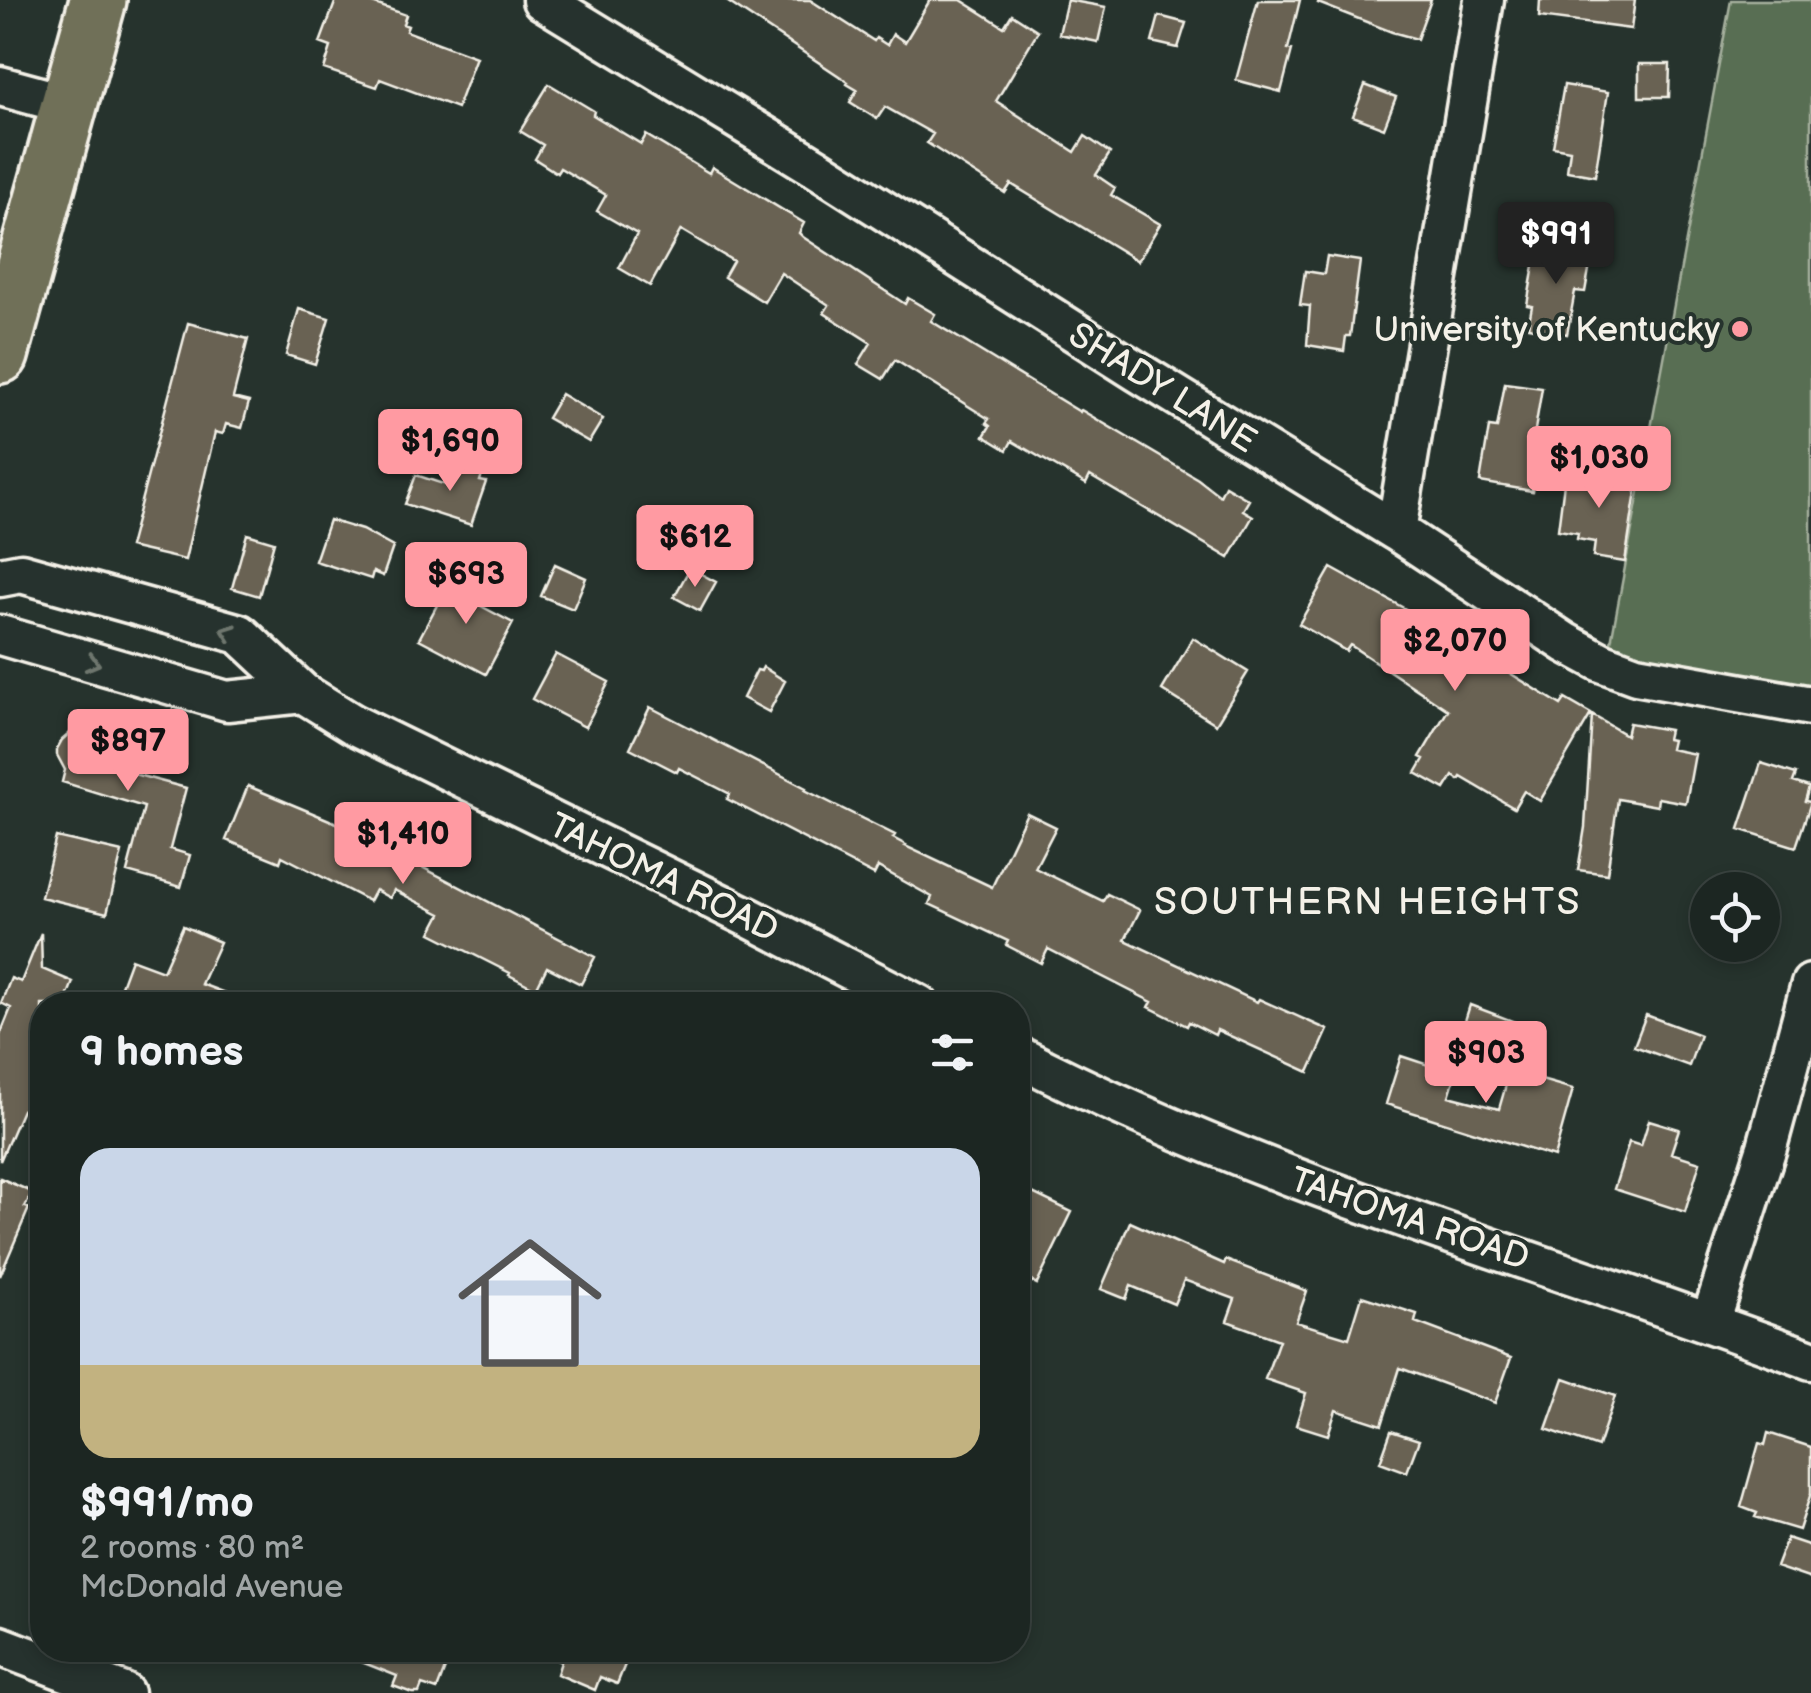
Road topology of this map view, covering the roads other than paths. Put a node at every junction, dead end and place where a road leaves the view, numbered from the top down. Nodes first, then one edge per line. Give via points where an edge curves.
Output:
1 (98, 0) edge
2 (542, 0) edge
3 (1484, 0) edge
4 (0, 86) edge
5 (70, 105) junction
6 (0, 355) edge
7 (1396, 532) junction
8 (0, 577) edge
9 (0, 635) edge
10 (303, 693) junction
11 (1811, 706) edge
12 (1811, 984) edge
13 (893, 992) edge
14 (1030, 1062) edge
15 (1710, 1322) junction
16 (1811, 1360) edge
17 (0, 1646) edge
18 (30, 1657) edge
19 (42, 1662) edge
20 (124, 1693) edge

1 - 5 main road
2 - 7 street, SHADY LANE
3 - 7 street
4 - 5 street
5 - 6 main road
7 - 11 street, SHADY LANE via 1601,662 1673,684
10 -> 8 street, TAHOMA ROAD via 240,634 22,573
9 -> 10 street via 227,701
10 - 13 street, TAHOMA ROAD via 353,724
12 - 15 street
14 - 15 street, TAHOMA ROAD via 1273,1170
15 - 16 street, TAHOMA ROAD
17 - 18 street
19 - 20 street

